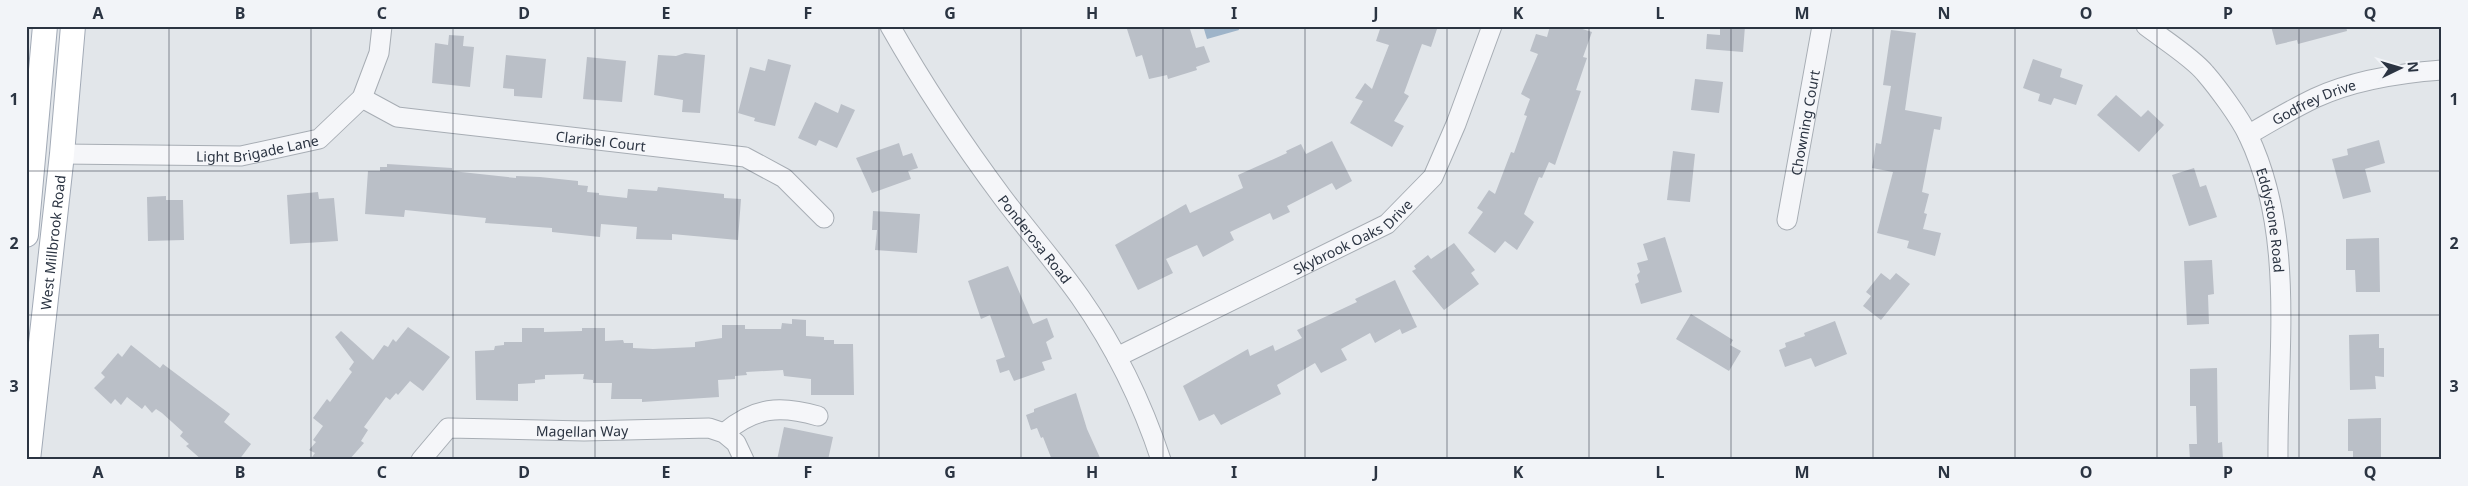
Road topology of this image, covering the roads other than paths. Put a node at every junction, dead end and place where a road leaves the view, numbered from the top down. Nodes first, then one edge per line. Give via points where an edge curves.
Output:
1 (45, 26) edge
2 (73, 26) edge
3 (382, 26) edge
4 (890, 26) edge
5 (1492, 26) edge
6 (1822, 26) edge
7 (2146, 26) edge
8 (2442, 70) edge
9 (362, 98) junction
10 (2248, 135) junction
11 (62, 154) junction
12 (824, 218) dead end
13 (1787, 220) dead end
14 (26, 235) edge
15 (1117, 357) junction
16 (818, 416) dead end
17 (724, 433) junction
18 (28, 460) edge
19 (421, 460) edge
20 (744, 460) edge
21 (1162, 460) edge
22 (2278, 460) edge

1 - 14 main road, West Millbrook Road
2 - 11 main road, West Millbrook Road
3 - 9 street, Light Brigade Lane via 379,53
4 - 15 street, Ponderosa Road via 923,83 1003,198 1080,297
5 - 15 street, Skybrook Oaks Drive via 1433,177 1387,224
6 - 13 street, Chowning Court
7 - 10 street, Eddystone Road via 2204,72
8 - 10 street, Godfrey Drive via 2410,72 2368,81 2316,97
9 - 11 street, Light Brigade Lane via 318,139 242,156
9 - 12 street, Claribel Court via 397,117 746,157 784,178
10 - 22 street, Eddystone Road via 2269,192 2278,237 2281,293
11 - 18 main road, West Millbrook Road
15 - 21 street, Ponderosa Road
16 - 17 street via 787,409 756,412
17 - 19 street, Magellan Way via 696,427 584,431 448,428
17 - 20 street via 736,443

